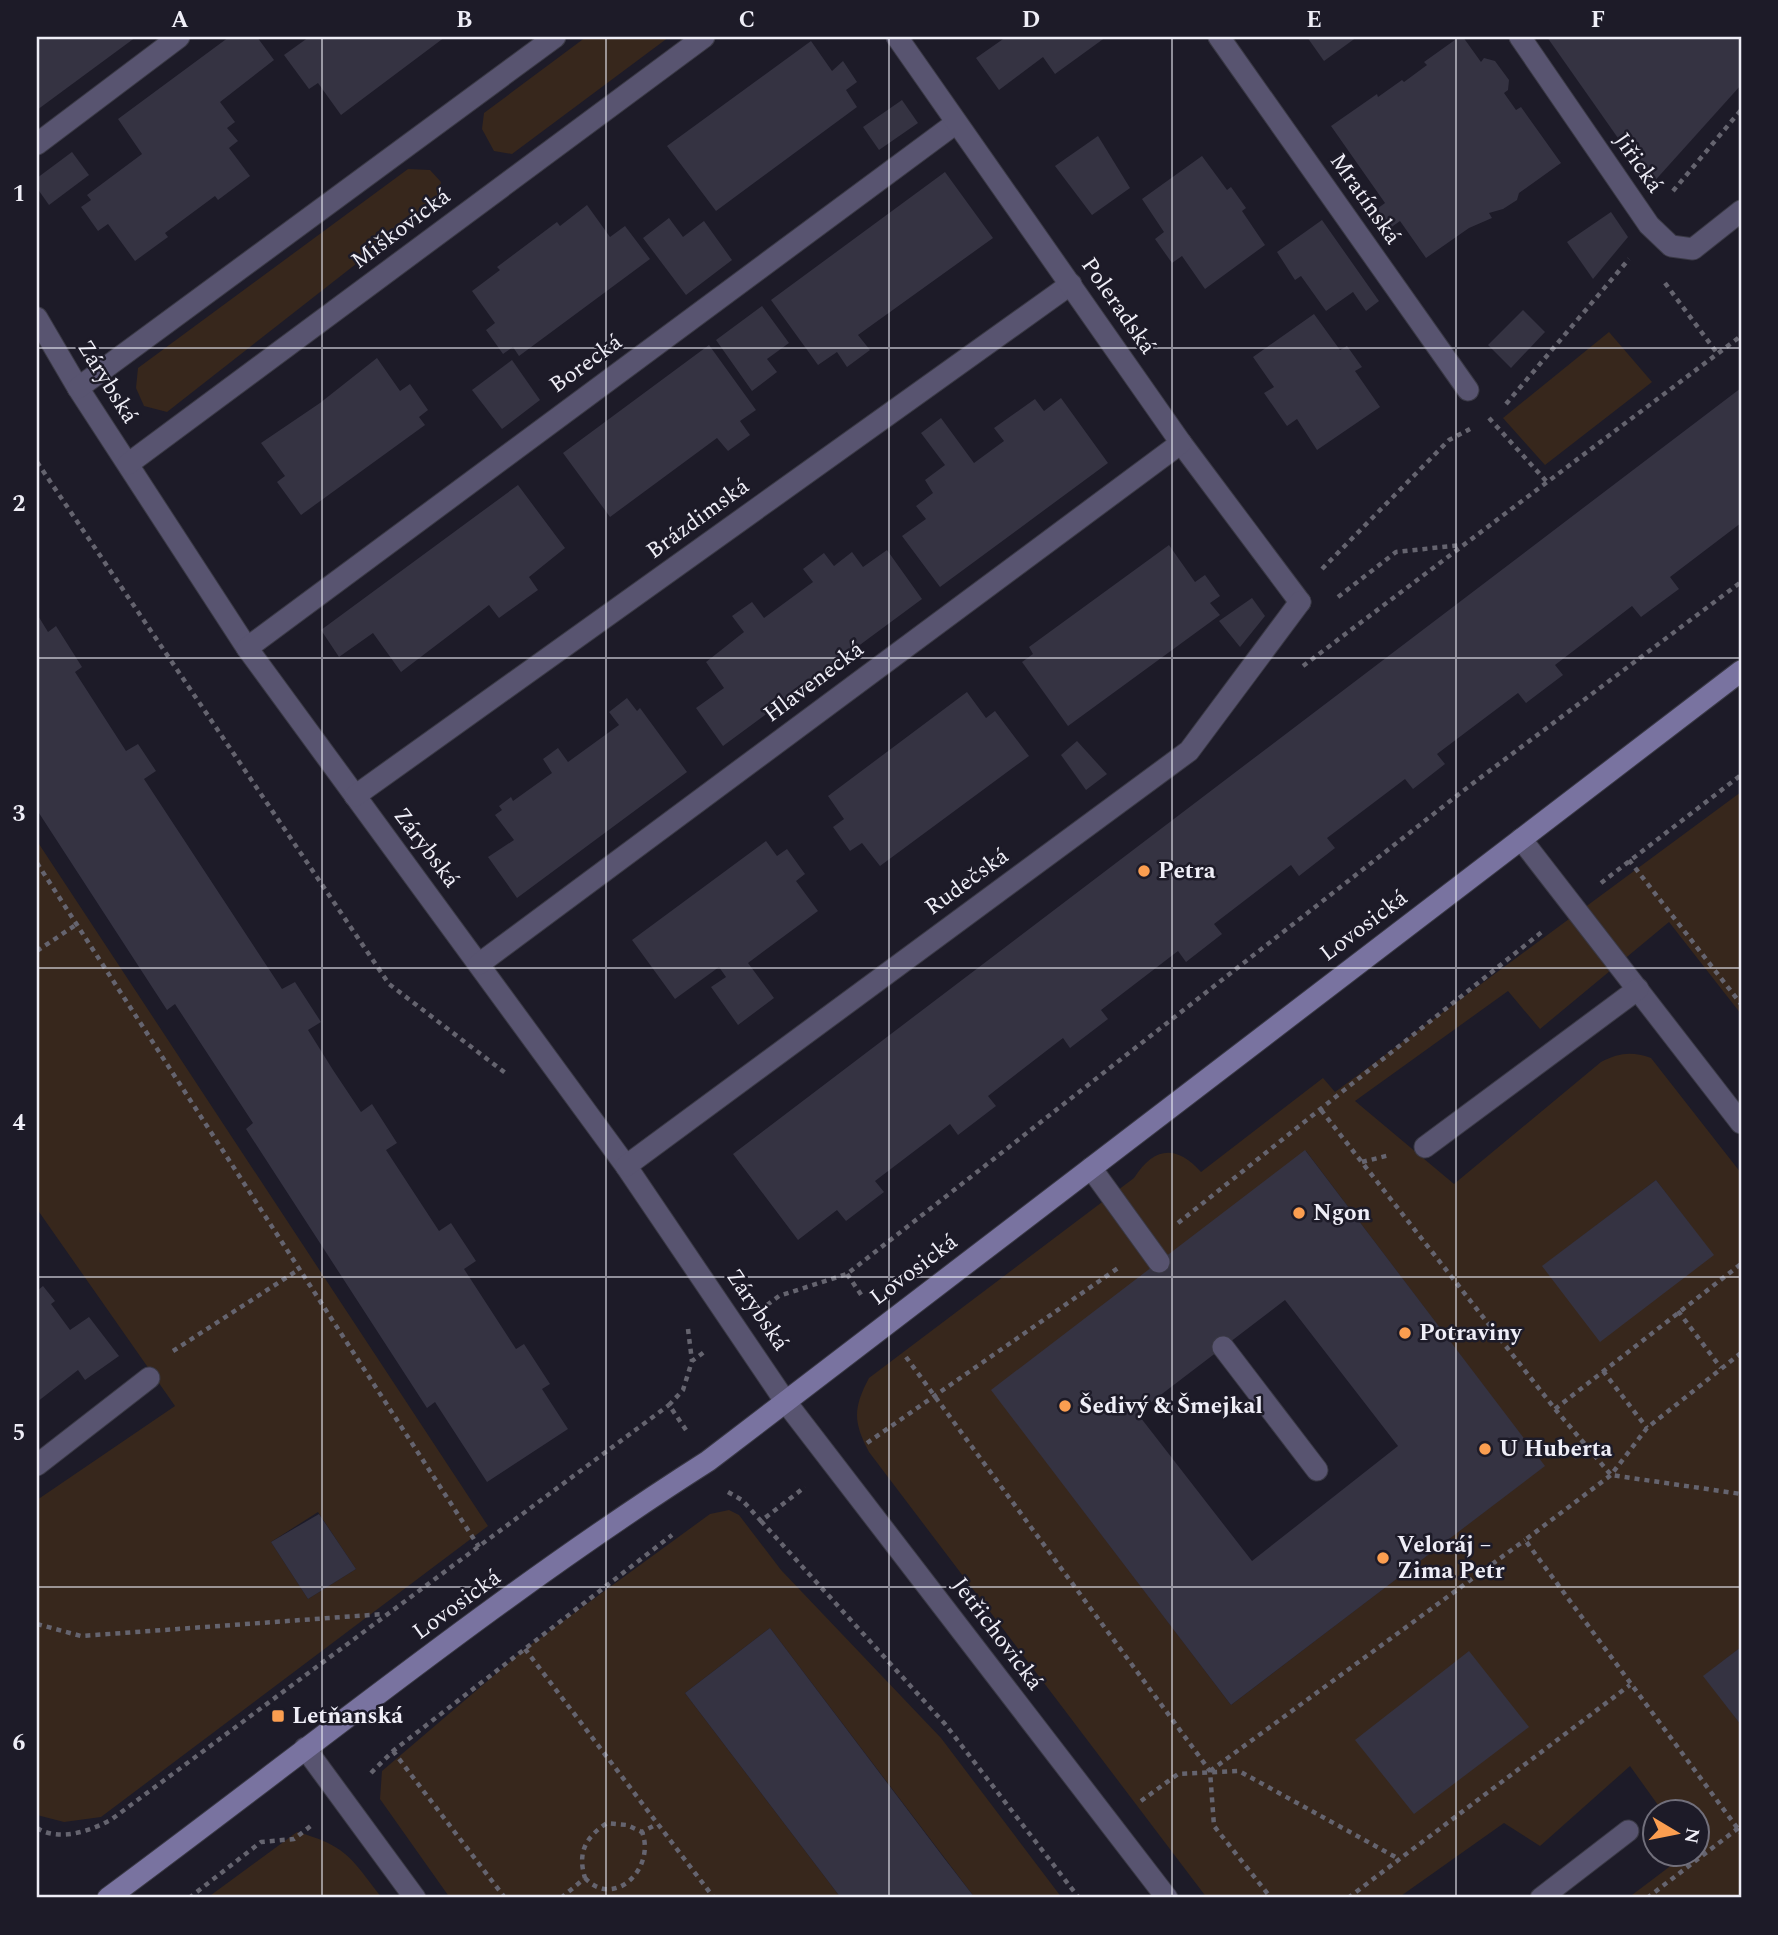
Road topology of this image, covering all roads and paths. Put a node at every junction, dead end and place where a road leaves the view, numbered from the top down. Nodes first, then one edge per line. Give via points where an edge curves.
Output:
1 (179, 37) edge
2 (555, 37) edge
3 (704, 37) edge
4 (897, 37) edge
5 (1219, 37) edge
6 (1520, 37) edge
7 (1741, 110) edge
8 (956, 123) junction
9 (37, 144) edge
10 (1670, 195) dead end
11 (1741, 211) edge
12 (1071, 285) junction
13 (37, 318) edge
14 (1741, 335) edge
15 (78, 388) junction
16 (1468, 390) joint
17 (1181, 443) junction
18 (37, 462) edge
19 (128, 464) junction
20 (1547, 482) junction
21 (1463, 545) junction
22 (1300, 602) junction
23 (247, 648) junction
24 (1299, 669) dead end
25 (1741, 671) edge
26 (1741, 775) edge
27 (355, 796) junction
28 (1521, 839) junction
29 (1629, 860) junction
30 (37, 863) edge
31 (1574, 906) junction
32 (77, 923) junction
33 (37, 951) edge
34 (480, 964) junction
35 (1637, 989) junction
36 (1741, 1004) edge
37 (510, 1076) dead end
38 (1321, 1110) junction
39 (1741, 1123) edge
40 (1425, 1147) dead end
41 (626, 1166) junction
42 (1091, 1168) junction
43 (1183, 1219) dead end
44 (1159, 1262) dead end
45 (1741, 1264) edge
46 (298, 1269) junction
47 (847, 1273) dead end
48 (1678, 1311) junction
49 (687, 1321) dead end
50 (883, 1327) junction
51 (1223, 1347) dead end
52 (1741, 1353) edge
53 (692, 1361) dead end
54 (1721, 1368) junction
55 (1603, 1371) junction
56 (149, 1378) joint
57 (785, 1401) junction
58 (669, 1405) dead end
59 (1555, 1409) junction
60 (1647, 1428) junction
61 (37, 1465) edge
62 (1317, 1470) dead end
63 (1611, 1475) junction
64 (728, 1491) dead end
65 (1741, 1494) edge
66 (717, 1500) dead end
67 (761, 1521) dead end
68 (674, 1533) dead end
69 (1525, 1540) junction
70 (479, 1546) junction
71 (385, 1614) junction
72 (37, 1625) edge
73 (525, 1649) junction
74 (1630, 1685) junction
75 (304, 1748) junction
76 (393, 1751) junction
77 (1210, 1770) junction
78 (343, 1800) junction
79 (657, 1824) junction
80 (1110, 1824) junction
81 (37, 1828) edge
82 (1740, 1829) edge
83 (1628, 1831) dead end
84 (642, 1832) junction
85 (1399, 1859) junction
86 (585, 1878) junction
87 (108, 1898) edge
88 (189, 1898) edge
89 (415, 1898) edge
90 (505, 1898) edge
91 (561, 1898) edge
92 (714, 1898) edge
93 (1079, 1898) edge
94 (1167, 1898) edge
95 (1271, 1898) edge
96 (1348, 1898) edge
97 (1541, 1898) edge
98 (1647, 1898) edge

1 - 9 street
2 - 15 street
3 - 19 street, Miškovická
4 - 8 street, Poleradská
5 - 16 street, Mratínská
6 - 11 street, Jiřická via 1649,225 1671,246 1693,249
7 - 10 path
8 - 12 street, Poleradská
8 - 23 street, Borecká
12 - 17 street, Poleradská
12 - 27 street, Brázdimská
13 - 15 street, Zárybská
14 - 20 path
15 - 19 street, Zárybská
16 - 20 path
17 - 22 street, Poleradská
17 - 34 street, Hlavenecká
18 - 37 path via 388,984
19 - 23 street, Zárybská
20 - 21 path
21 - 22 path via 1396,552 1336,599
21 - 24 path
22 - 41 street, Rudečská via 1189,751
23 - 27 street, Zárybská
25 - 28 street, Lovosická
26 - 29 path
27 - 34 street, Zárybská
28 - 31 street
28 - 42 street, Lovosická
29 - 31 path
29 - 36 path
30 - 32 path
31 - 35 street
31 - 38 path
32 - 33 path
32 - 46 path
34 - 41 street, Zárybská
35 - 39 street
35 - 40 street
38 - 43 path
38 - 59 path
41 - 57 street, Zárybská
42 - 44 street
42 - 50 street, Lovosická
45 - 48 path
46 - 56 path via 177,1347
46 - 70 path
47 - 50 path
48 - 54 path
48 - 55 path
49 - 53 path
50 - 57 street, Lovosická
50 - 77 path
51 - 62 street
52 - 54 path
54 - 60 path
55 - 59 path
55 - 60 path
56 - 61 street
57 - 75 street, Lovosická via 708,1461 630,1511
57 - 80 street, Jetřichovická
58 - 70 path
59 - 63 path
60 - 63 path
63 - 65 path
63 - 69 path
64 - 66 path
67 - 93 path via 945,1724
68 - 73 path
69 - 74 path
69 - 77 path
70 - 71 path
71 - 72 path via 81,1636
71 - 81 path via 112,1819 78,1834
73 - 76 path
73 - 79 path
74 - 82 path
74 - 85 path
75 - 78 street
75 - 87 street, Lovosická
76 - 78 path
76 - 90 path
77 - 80 path via 1178,1774
77 - 85 path via 1239,1771
77 - 95 path via 1214,1826
78 - 88 path via 294,1839 261,1842
78 - 89 street
79 - 84 path
79 - 92 path
80 - 94 street, Jetřichovická
82 - 98 path
83 - 97 street
84 - 86 path via 607,1823 593,1832 585,1842 580,1863
84 - 86 path via 644,1852 632,1880 607,1891 593,1887
85 - 96 path
86 - 91 path

